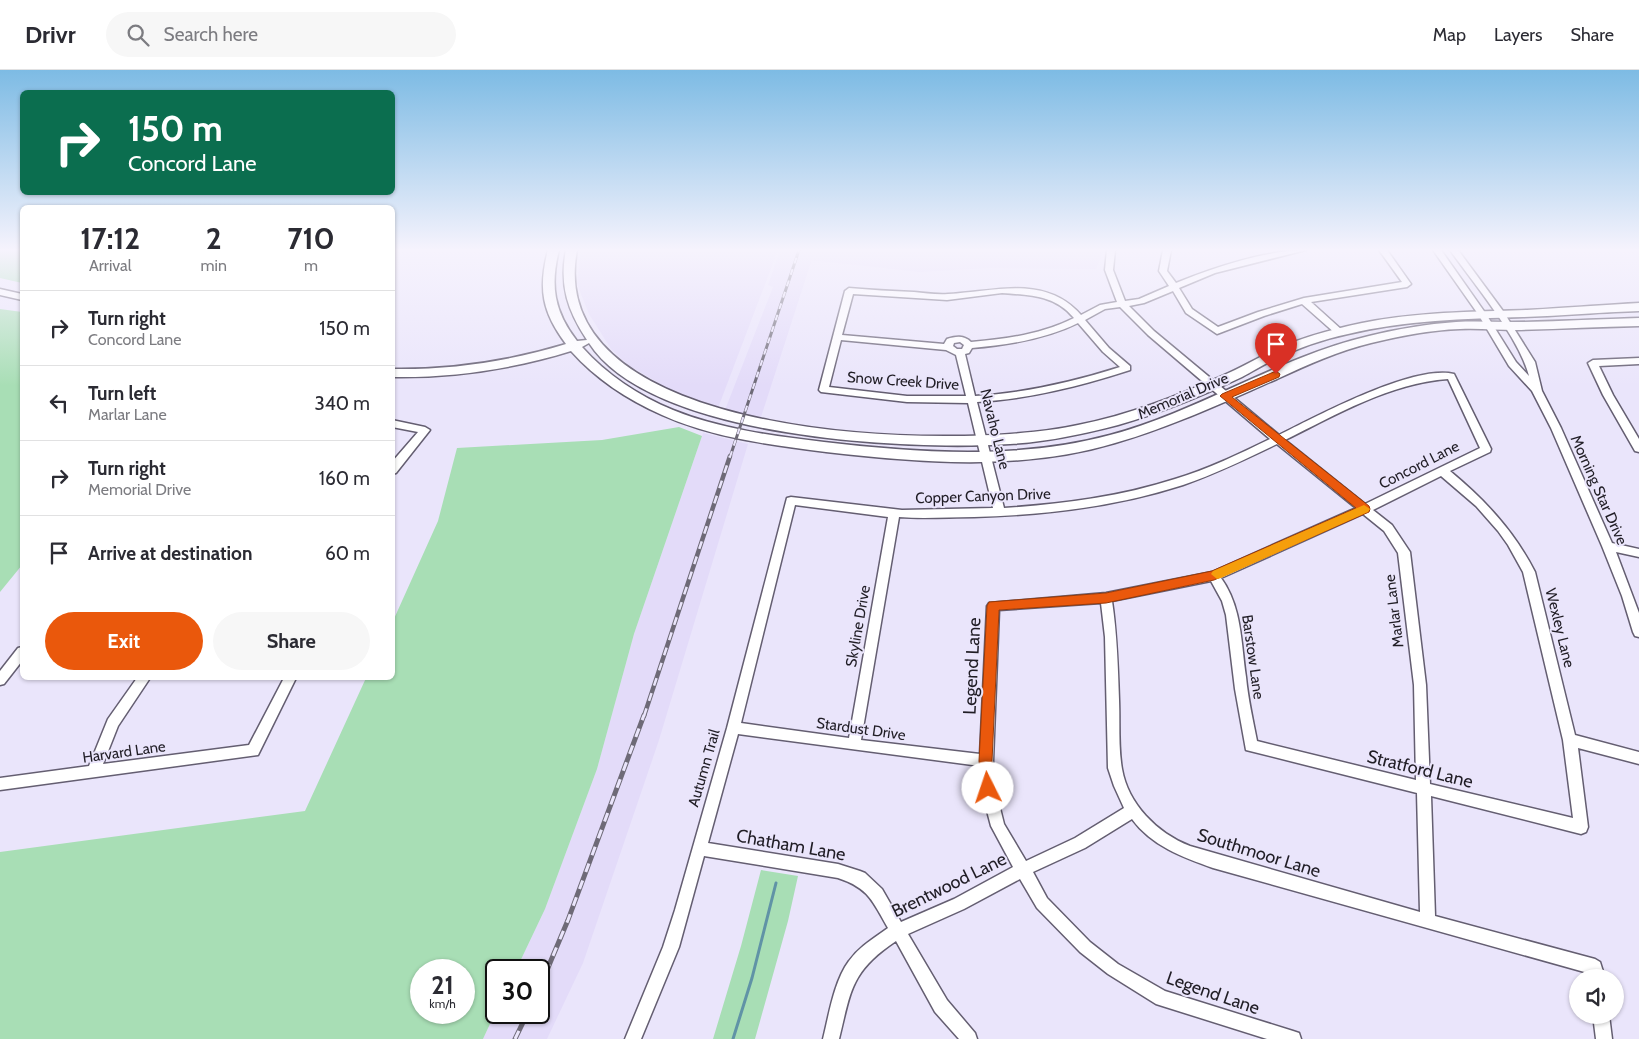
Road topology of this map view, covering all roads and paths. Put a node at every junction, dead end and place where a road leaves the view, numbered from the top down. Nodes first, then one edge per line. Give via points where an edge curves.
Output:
1 (550, 295) edge
2 (571, 295) edge
3 (848, 295) edge
4 (908, 295) edge
5 (972, 295) edge
6 (1046, 295) edge
7 (1119, 295) edge
8 (1154, 295) edge
9 (1180, 295) edge
10 (1339, 295) edge
11 (1469, 295) edge
12 (1487, 295) edge
13 (1304, 301) junction
14 (1122, 304) junction
15 (1639, 307) edge
16 (1482, 314) junction
17 (1500, 314) junction
18 (1080, 320) junction
19 (1639, 322) edge
20 (1490, 326) junction
21 (1508, 326) junction
22 (1339, 332) junction
23 (589, 336) junction
24 (837, 337) junction
25 (571, 342) junction
26 (969, 345) junction
27 (948, 347) junction
28 (960, 352) junction
29 (1639, 361) edge
30 (395, 363) edge
31 (436, 369) junction
32 (395, 373) edge
33 (1210, 384) junction
34 (1537, 391) junction
35 (1225, 396) junction
36 (972, 400) junction
37 (395, 423) edge
38 (1277, 439) junction
39 (984, 442) junction
40 (1639, 448) edge
41 (1486, 449) joint
42 (987, 456) junction
43 (395, 466) edge
44 (1441, 470) junction
45 (791, 501) joint
46 (1365, 509) junction
47 (894, 513) junction
48 (1000, 513) junction
49 (1608, 546) junction
50 (1639, 553) edge
51 (1214, 576) junction
52 (1106, 598) junction
53 (993, 606) joint
54 (1639, 632) edge
55 (20, 655) edge
56 (0, 680) edge
57 (143, 680) edge
58 (289, 680) edge
59 (733, 728) junction
60 (1570, 740) junction
61 (854, 745) junction
62 (1251, 746) joint
63 (1639, 758) edge
64 (986, 761) junction
65 (94, 772) junction
66 (0, 784) edge
67 (1424, 790) junction
68 (1134, 810) junction
69 (1581, 827) joint
70 (699, 848) junction
71 (1022, 870) junction
72 (1428, 922) junction
73 (898, 931) junction
74 (1586, 969) edge
75 (1602, 1024) edge
76 (633, 1039) edge
77 (830, 1039) edge
78 (969, 1039) edge
79 (1293, 1039) edge
80 (1604, 1039) edge

1 - 25 main road, Memorial Drive via 555,316
2 - 23 main road
3 - 24 street
4 - 5 street via 947,298
6 - 18 street via 1070,308
7 - 14 street
8 - 14 street
9 - 13 street via 1189,311 1217,331
10 - 13 street
11 - 16 street, Morning Star Drive
12 - 17 street, Morning Star Drive
13 - 22 street
14 - 18 street via 1103,307
14 - 33 street, Marlar Lane
15 - 17 main road, Memorial Drive
16 - 17 main road, Memorial Drive
16 - 20 street, Morning Star Drive
16 - 22 main road, Memorial Drive via 1397,321
17 - 21 street, Morning Star Drive
18 - 26 street via 1006,342
18 - 36 street, Snow Creek Drive via 1126,368 1081,383 1034,393
19 - 21 main road, Memorial Drive
20 - 21 main road, Memorial Drive
20 - 34 street, Morning Star Drive via 1512,364
20 - 35 main road, Memorial Drive via 1453,326 1369,340 1318,356
21 - 34 street, Morning Star Drive via 1530,362
22 - 33 main road, Memorial Drive via 1270,357
23 - 25 main road
23 - 39 main road, Memorial Drive via 626,373 695,407 739,419 889,439
24 - 27 street
24 - 36 street, Snow Creek Drive via 824,390 933,400
25 - 31 main road
25 - 42 main road, Memorial Drive via 617,386 642,401 670,414 734,434 888,455
26 - 27 street via 955,339 949,342
26 - 28 street via 966,351
27 - 28 street
28 - 36 street, Navaho Lane
29 - 40 street via 1593,363
30 - 31 main road
31 - 32 main road
33 - 35 street, Marlar Lane
33 - 39 main road, Memorial Drive via 1137,414 1108,422 1035,438
34 - 49 street, Morning Star Drive
35 - 38 street, Marlar Lane
35 - 42 main road, Memorial Drive via 1121,438 1048,452
36 - 39 street, Navaho Lane
37 - 43 street via 425,430
38 - 41 street, Copper Canyon Drive via 1357,401 1425,378 1451,376
38 - 46 street, Marlar Lane
38 - 48 street, Copper Canyon Drive via 1210,471 1149,490 1065,508
39 - 42 street, Navaho Lane
41 - 44 street, Concord Lane
42 - 48 street, Navaho Lane
44 - 46 street, Concord Lane
44 - 60 street, Wexley Lane via 1473,495 1495,518 1524,560
45 - 47 street, Copper Canyon Drive
45 - 59 street, Autumn Trail
46 - 51 street, Concord Lane
46 - 67 street, Marlar Lane via 1394,535 1404,552 1420,685
47 - 48 street, Copper Canyon Drive
47 - 61 street, Skyline Drive
49 - 50 street
49 - 54 street, Morning Star Drive
51 - 52 street, Concord Lane
51 - 62 street, Barstow Lane via 1223,587 1232,616
52 - 53 street, Concord Lane
52 - 68 street, Southmoor Lane via 1111,637 1115,768
53 - 64 street, Legend Lane
55 - 56 street
57 - 65 street via 113,723
58 - 65 street, Harvard Lane via 253,751
59 - 61 street, Stardust Drive
59 - 70 street, Autumn Trail
60 - 63 street
60 - 69 street, Wexley Lane
61 - 64 street, Stardust Drive
62 - 67 street, Stratford Lane
64 - 71 street, Legend Lane via 988,788 998,826
65 - 66 street, Harvard Lane
67 - 69 street, Stratford Lane
67 - 72 street, Marlar Lane
68 - 71 street, Brentwood Lane via 1080,842
68 - 72 street, Southmoor Lane via 1153,833 1180,849
70 - 73 street, Chatham Lane via 838,871 860,878 876,894
70 - 76 street, Autumn Trail via 671,947
71 - 73 street, Brentwood Lane via 959,904
71 - 79 street, Legend Lane via 1042,902 1084,947 1121,974 1162,998
72 - 74 street, Southmoor Lane
73 - 77 street, Brentwood Lane via 872,948 854,967 842,994
73 - 78 street, Chatham Lane via 941,1006
75 - 80 street

